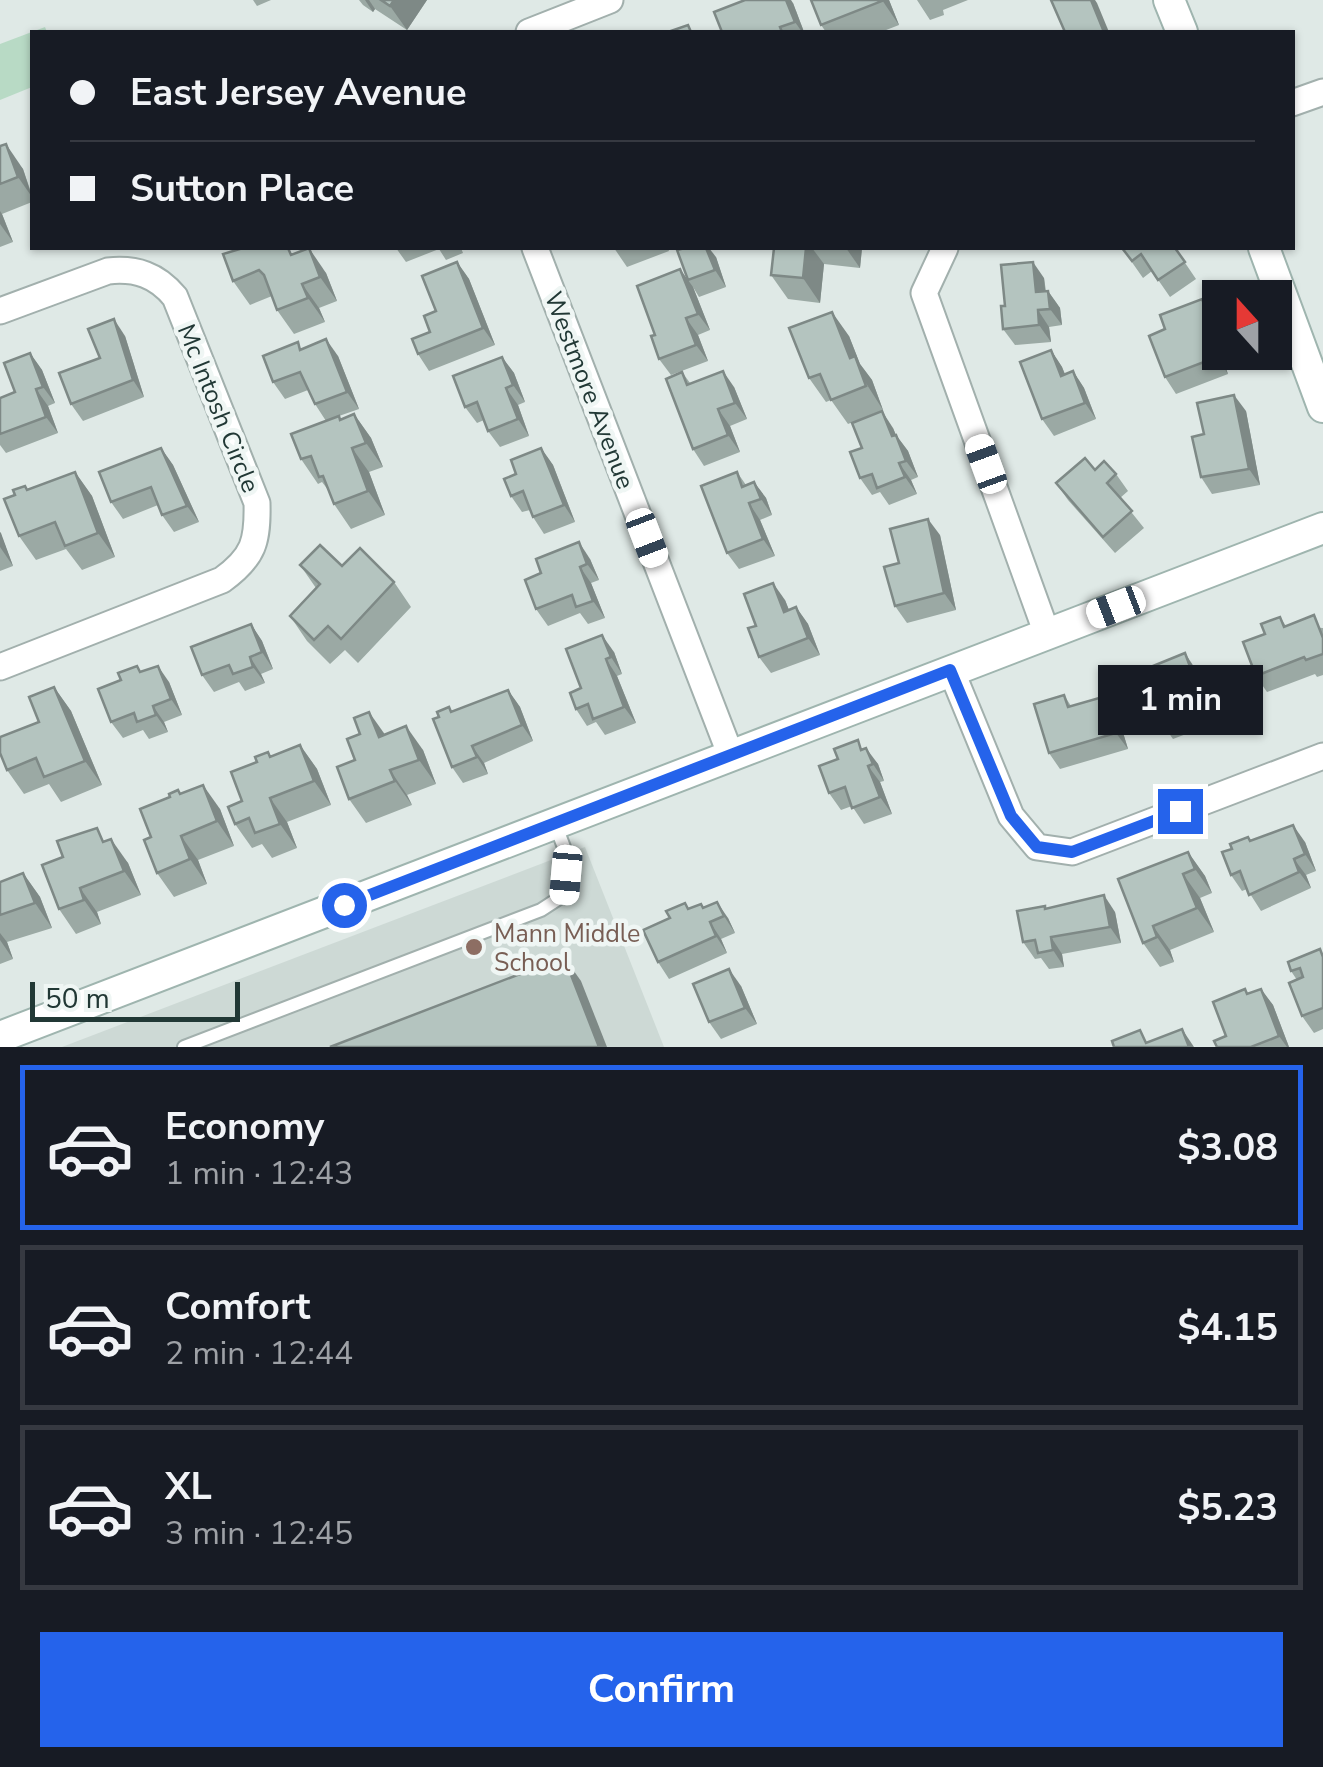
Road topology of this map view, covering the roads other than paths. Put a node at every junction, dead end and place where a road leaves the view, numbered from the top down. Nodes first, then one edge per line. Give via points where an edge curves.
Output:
1 (610, 0) edge
2 (1169, 0) edge
3 (534, 30) edge
4 (1181, 30) edge
5 (1323, 92) edge
6 (1295, 102) edge
7 (536, 250) edge
8 (944, 250) edge
9 (1265, 250) edge
10 (0, 311) edge
11 (1323, 407) edge
12 (1323, 528) edge
13 (1047, 634) junction
14 (0, 666) edge
15 (950, 670) junction
16 (731, 756) junction
17 (1323, 756) edge
18 (555, 824) junction
19 (19, 1033) edge
20 (184, 1047) edge

1 - 3 street
2 - 4 street
5 - 6 street
7 - 16 street, Westmore Avenue
8 - 13 street via 924,293
9 - 11 street
10 - 14 street, Mc Intosh Circle via 108,271 126,269 163,283 257,503 258,527 253,549 222,580
12 - 13 street
13 - 15 street
15 - 16 street
15 - 17 street via 1011,816 1037,847 1072,852
16 - 18 street
18 - 19 street
18 - 20 lane via 567,855 564,896 541,910

